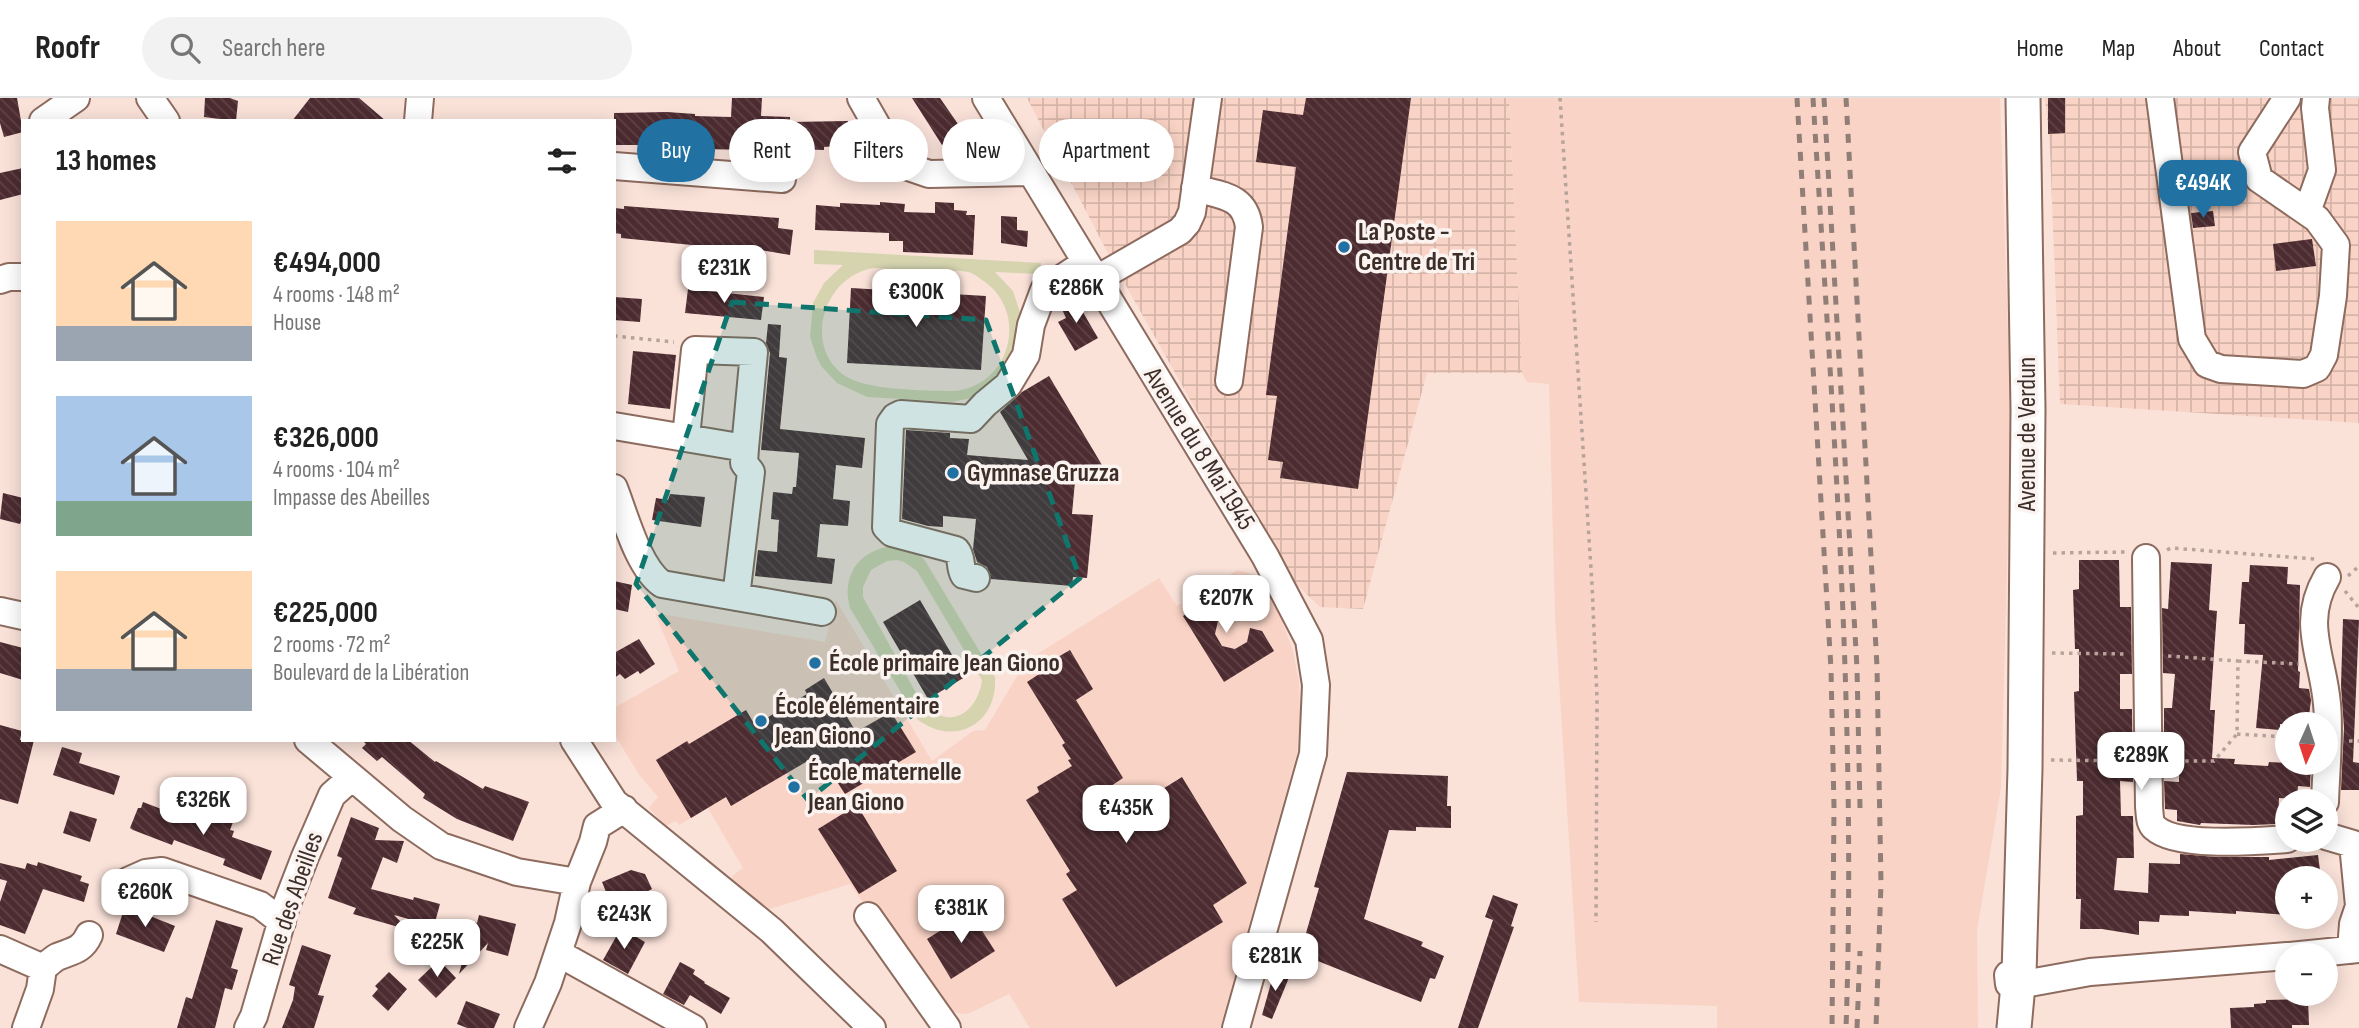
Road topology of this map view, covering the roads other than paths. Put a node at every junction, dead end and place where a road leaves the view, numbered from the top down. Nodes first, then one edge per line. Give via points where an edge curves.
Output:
1 (76, 98) edge
2 (150, 98) edge
3 (420, 98) edge
4 (861, 98) edge
5 (985, 98) edge
6 (1208, 98) edge
7 (2023, 98) edge
8 (2160, 98) edge
9 (2287, 98) edge
10 (2316, 98) edge
11 (46, 119) edge
12 (165, 119) edge
13 (418, 119) edge
14 (616, 166) edge
15 (1030, 172) junction
16 (729, 175) edge
17 (1195, 188) junction
18 (2307, 212) junction
19 (1090, 272) junction
20 (21, 277) edge
21 (0, 280) edge
22 (1229, 381) dead end
23 (616, 426) edge
24 (686, 437) junction
25 (745, 448) junction
26 (616, 493) edge
27 (2147, 560) road end
28 (2328, 574) road end
29 (976, 578) dead end
30 (736, 597) junction
31 (0, 611) edge
32 (822, 612) dead end
33 (21, 616) edge
34 (310, 742) edge
35 (575, 742) edge
36 (351, 778) junction
37 (2325, 789) edge
38 (624, 809) junction
39 (2338, 838) edge
40 (2275, 839) edge
41 (2356, 842) edge
42 (128, 881) dead end
43 (577, 882) junction
44 (2359, 906) edge
45 (868, 916) dead end
46 (282, 922) junction
47 (89, 935) dead end
48 (0, 949) edge
49 (2355, 949) edge
50 (558, 953) junction
51 (2275, 957) edge
52 (43, 968) junction
53 (2010, 990) edge
54 (26, 1028) edge
55 (247, 1028) edge
56 (528, 1028) edge
57 (693, 1028) edge
58 (872, 1028) edge
59 (947, 1028) edge
60 (1236, 1028) edge

1 - 11 street
2 - 12 street
3 - 13 street
4 - 15 street via 891,161 929,174
5 - 15 street, Avenue du 8 Mai 1945
6 - 17 street
7 - 53 main road, Avenue de Verdun via 2028,381 2025,769
8 - 18 street via 2192,339 2207,364 2221,369 2303,374 2318,368 2333,296 2336,245
9 - 18 street via 2252,152 2259,179
10 - 18 street via 2322,170
14 - 16 street
15 - 19 street, Avenue du 8 Mai 1945
17 - 19 street via 1192,212 1180,231
17 - 22 street via 1236,200 1248,215
19 - 29 street via 1044,290 1031,325 1027,355 1008,386 971,419 901,414 890,425 886,527 899,535 957,550 964,575
19 - 60 street, Avenue du 8 Mai 1945 via 1265,556 1309,640 1316,685 1313,754
20 - 21 street
23 - 24 street
24 - 25 street
24 - 25 street via 695,350 754,352
25 - 30 street via 744,463 751,472
26 - 30 street via 653,578 662,584
27 - 40 street via 2151,823 2167,835 2186,839
28 - 37 street via 2317,594 2313,619 2328,703
30 - 32 street
31 - 33 street
34 - 36 street
35 - 38 street via 614,802
36 - 43 street via 441,846 517,872
36 - 46 street, Rue des Abeilles via 332,795
38 - 43 street via 597,826
38 - 58 street via 772,931
39 - 41 street
41 - 44 street
42 - 46 street via 162,871 260,905
43 - 50 street
44 - 49 street via 2353,925
45 - 59 street
46 - 55 street, Rue des Abeilles
47 - 52 street via 77,951 55,958
48 - 52 street
50 - 56 street
50 - 57 street
51 - 53 street via 2090,972
52 - 54 street

